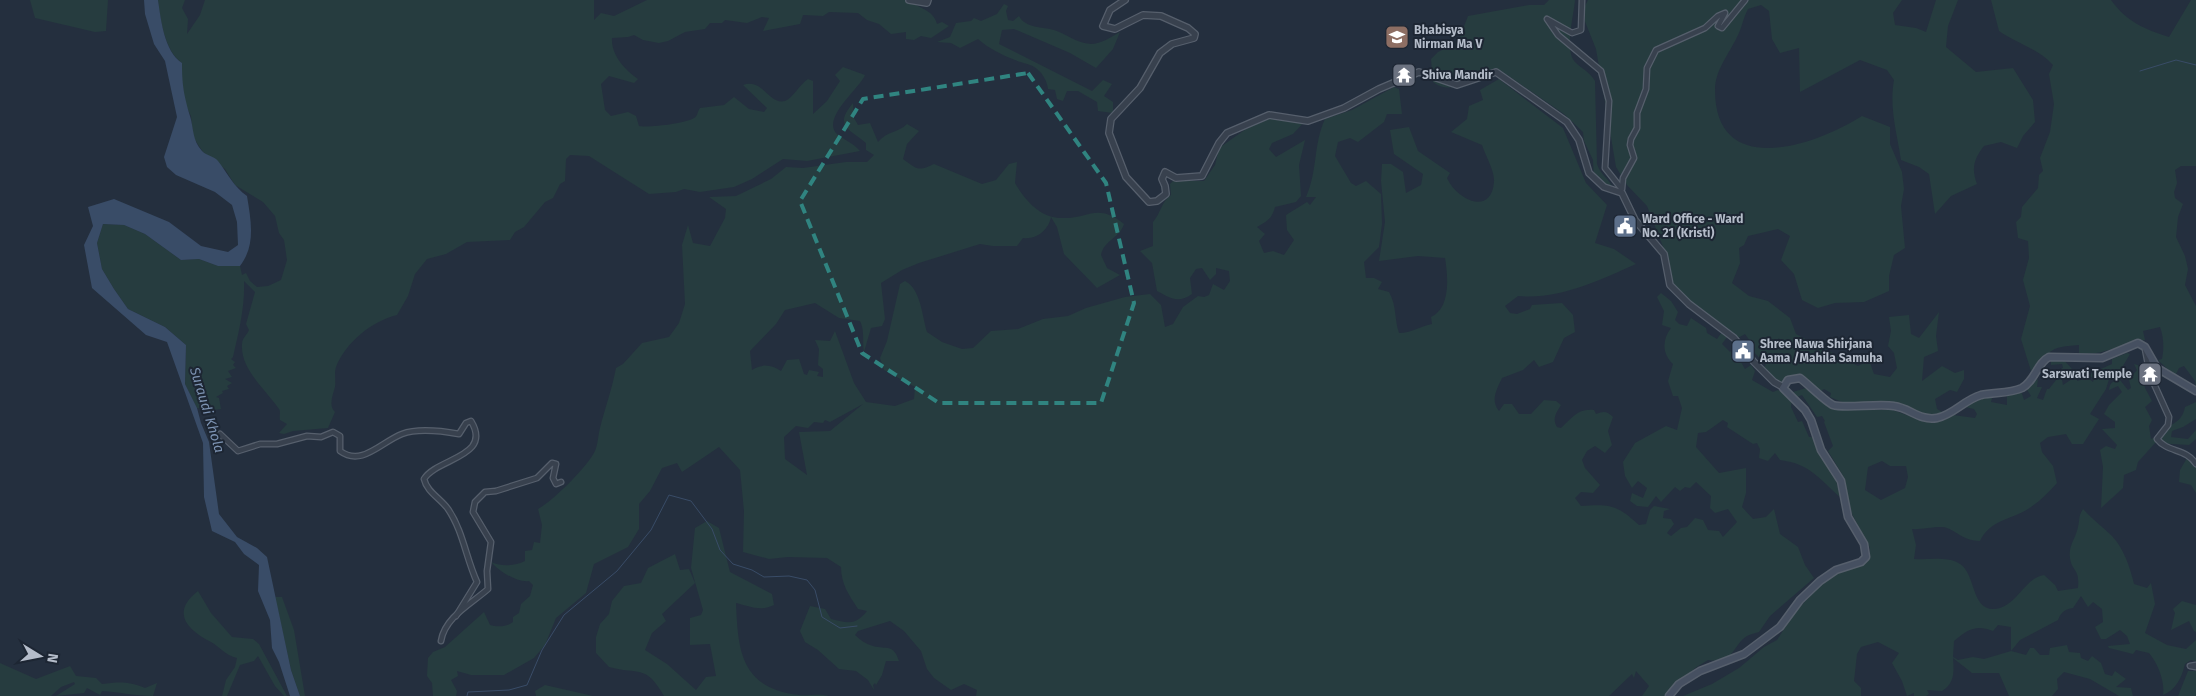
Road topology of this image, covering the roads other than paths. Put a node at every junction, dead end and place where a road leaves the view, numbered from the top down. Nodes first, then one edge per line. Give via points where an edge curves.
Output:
1 (909, 0) edge
2 (928, 0) edge
3 (1125, 0) edge
4 (1582, 0) edge
5 (1745, 0) edge
6 (1622, 191) junction
7 (2145, 347) junction
8 (1783, 387) junction
9 (2196, 391) edge
10 (220, 434) dead end
11 (2196, 464) edge
12 (561, 482) dead end
13 (456, 616) junction
14 (441, 641) dead end
15 (1669, 696) edge

1 - 2 street via 920,4
3 - 6 street via 1110,10 1103,26 1115,29 1143,16 1162,16 1195,34 1194,38 1172,44 1160,53 1140,88 1108,126 1126,177 1149,202 1166,194 1162,179 1165,172 1176,178 1202,176 1227,133 1269,115 1308,121 1344,108 1379,88 1419,72 1457,85 1496,72 1567,122 1579,140 1589,173 1604,187
4 - 6 street via 1581,30 1572,32 1547,19 1558,35 1601,71 1609,101 1605,168
5 - 6 street via 1722,28 1718,26 1725,14 1705,28 1656,50 1647,68 1646,89 1630,145 1634,158 1623,178
6 - 8 street via 1635,220 1664,254 1670,285 1689,304 1734,338 1754,362
7 - 8 main road via 2135,343 2098,359 2049,357 2023,387 1975,397 1935,419 1918,417 1904,408 1891,405 1834,405 1798,378 1786,381
7 - 9 main road via 2157,368
7 - 11 street via 2150,375 2169,418 2158,439 2162,444 2189,454
8 - 15 main road via 1805,410 1821,450 1841,481 1848,517 1864,544 1866,557 1820,581 1780,626 1744,654 1700,671 1679,684
10 - 13 street via 238,451 307,436 321,437 333,432 340,436 340,451 348,457 364,456 402,434 435,431 459,434 466,423 471,422 476,435 469,452 430,470 424,478 426,486 454,520 477,582
12 - 13 street via 556,484 553,478 556,464 552,463 537,478 485,492 475,502 473,512 490,542 488,589
13 - 14 street via 443,632

